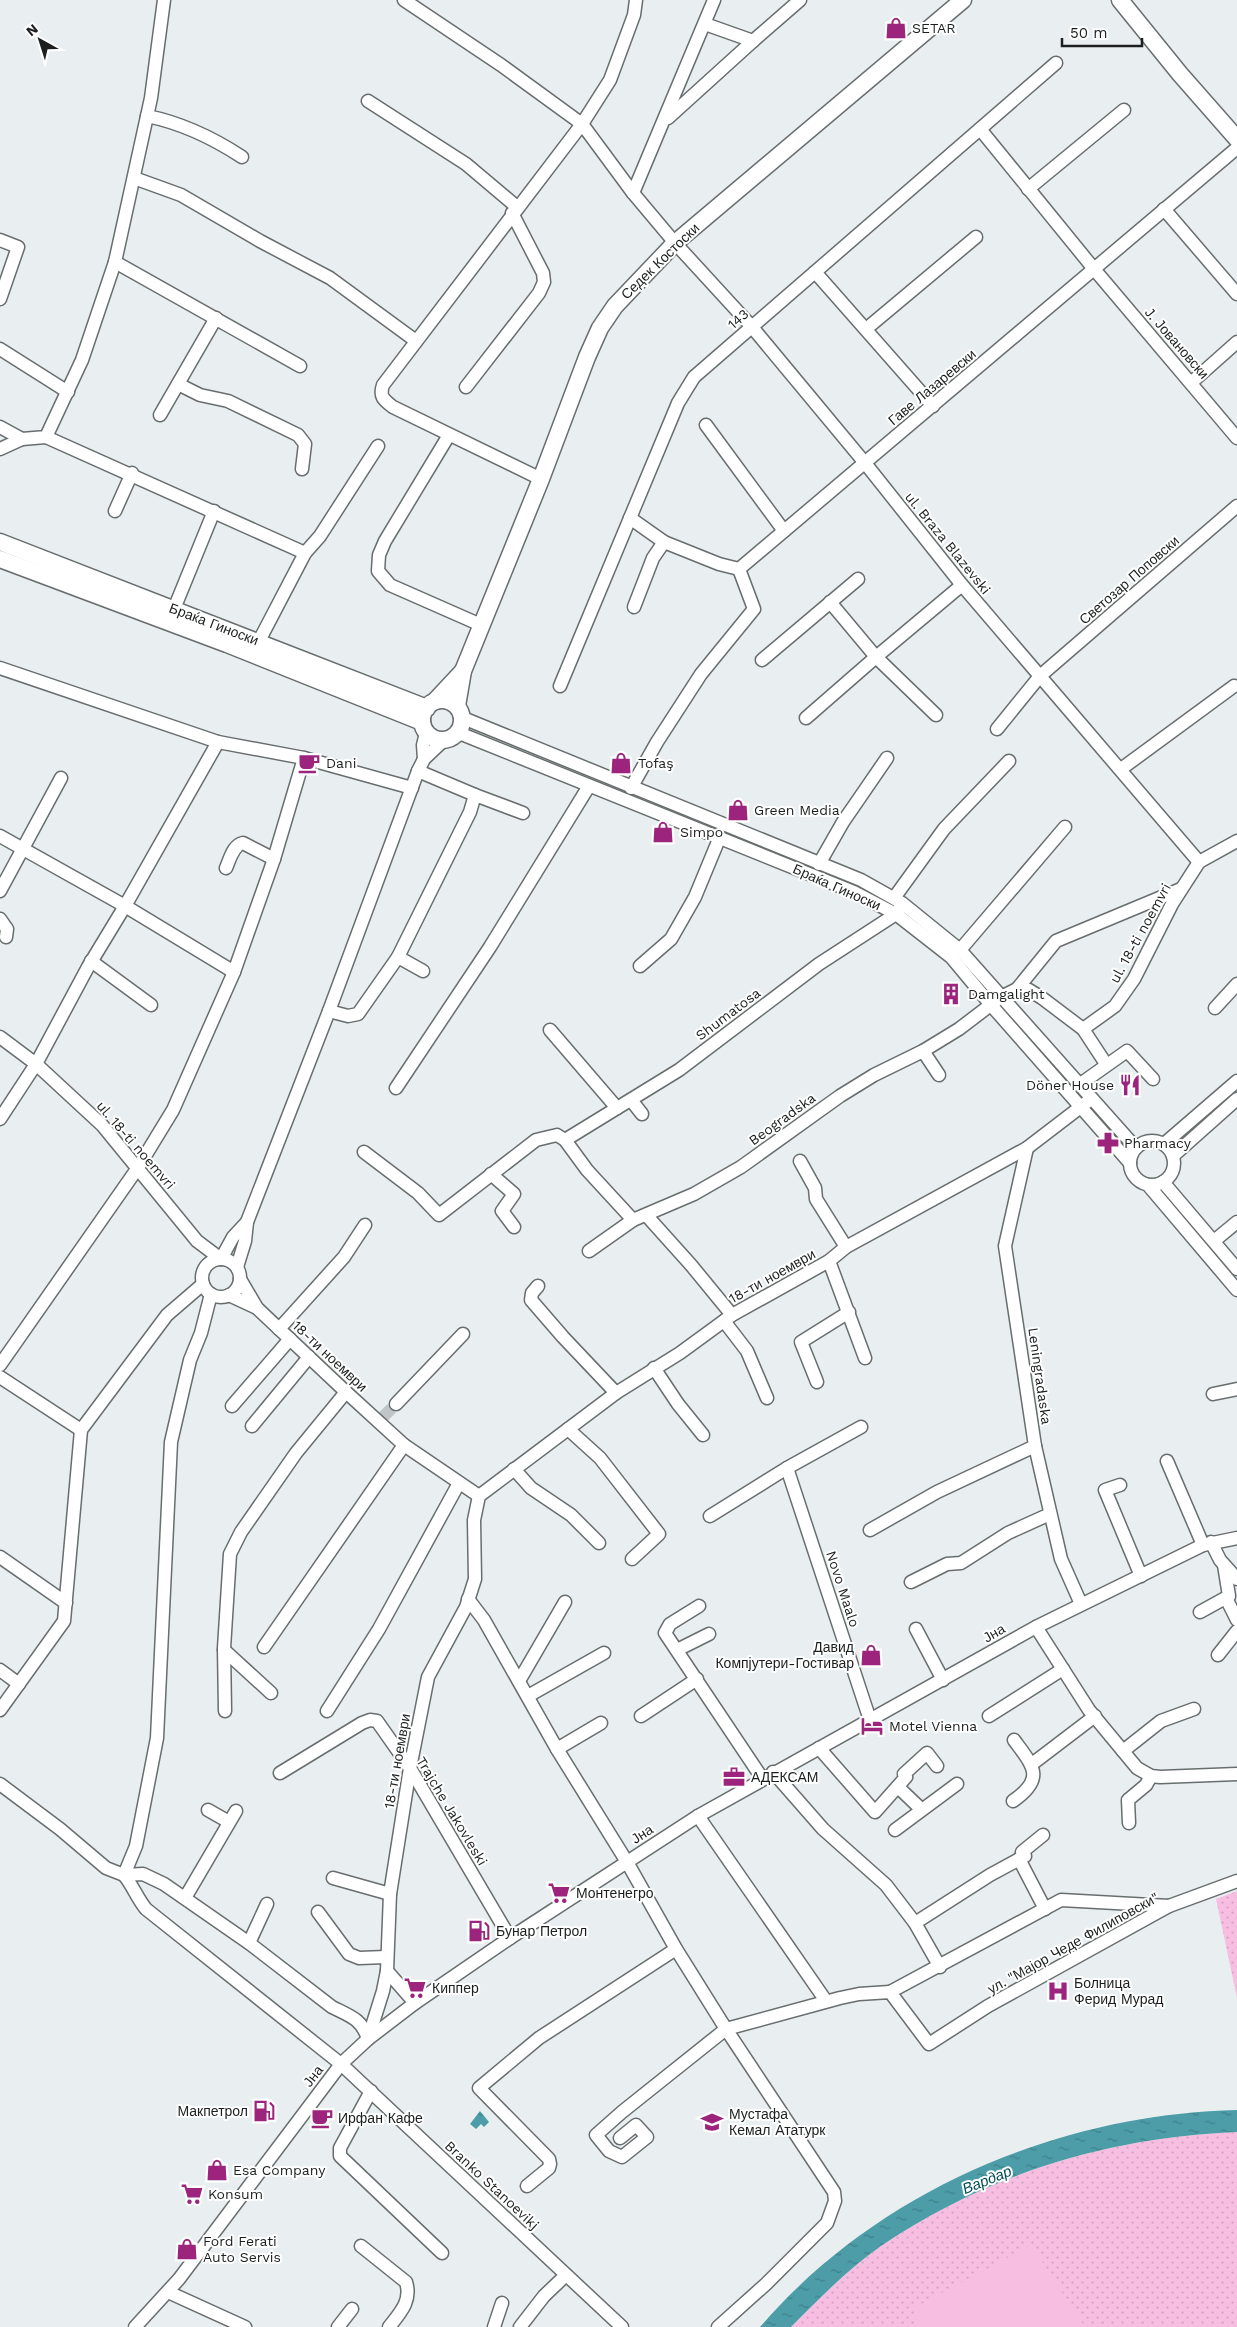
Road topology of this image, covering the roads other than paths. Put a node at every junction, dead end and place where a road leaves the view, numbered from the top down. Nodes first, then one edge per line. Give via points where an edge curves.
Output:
1 (164, 0) edge
2 (404, 0) edge
3 (636, 0) edge
4 (714, 0) edge
5 (800, 0) edge
6 (963, 0) edge
7 (1120, 0) edge
8 (705, 24) junction
9 (754, 41) junction
10 (1056, 63) dead end
11 (679, 85) junction
12 (691, 96) junction
13 (368, 101) dead end
14 (1124, 110) dead end
15 (147, 116) junction
16 (664, 122) junction
17 (582, 124) junction
18 (980, 129) junction
19 (1237, 139) edge
20 (1237, 148) edge
21 (242, 158) dead end
22 (134, 178) junction
23 (1028, 189) junction
24 (633, 193) junction
25 (1164, 209) junction
26 (515, 210) junction
27 (976, 237) dead end
28 (0, 240) edge
29 (675, 243) junction
30 (115, 262) junction
31 (1094, 269) junction
32 (815, 272) junction
33 (1237, 294) edge
34 (0, 299) edge
35 (216, 318) junction
36 (752, 327) junction
37 (866, 329) junction
38 (416, 341) junction
39 (1237, 342) edge
40 (0, 349) edge
41 (300, 366) dead end
42 (1192, 382) junction
43 (178, 384) junction
44 (466, 387) dead end
45 (68, 392) junction
46 (933, 406) junction
47 (160, 415) dead end
48 (706, 425) dead end
49 (0, 427) edge
50 (449, 434) junction
51 (46, 437) junction
52 (1237, 438) edge
53 (22, 439) junction
54 (378, 446) dead end
55 (0, 449) edge
56 (865, 463) junction
57 (302, 469) dead end
58 (132, 474) junction
59 (541, 480) junction
60 (1237, 506) edge
61 (115, 511) dead end
62 (214, 511) junction
63 (630, 518) junction
64 (784, 531) junction
65 (0, 542) edge
66 (664, 542) junction
67 (305, 552) junction
68 (0, 559) edge
69 (739, 569) junction
70 (858, 579) dead end
71 (962, 585) junction
72 (830, 602) junction
73 (634, 607) dead end
74 (174, 609) junction
75 (481, 625) junction
76 (259, 642) junction
77 (876, 657) junction
78 (762, 660) dead end
79 (0, 668) edge
80 (462, 670) junction
81 (1040, 676) junction
82 (560, 686) dead end
83 (1234, 686) dead end
84 (427, 716) junction
85 (936, 716) dead end
86 (806, 718) dead end
87 (459, 719) junction
88 (997, 729) dead end
89 (443, 741) junction
90 (218, 742) junction
91 (304, 758) junction
92 (887, 758) dead end
93 (424, 759) junction
94 (1009, 761) dead end
95 (1121, 769) junction
96 (418, 771) junction
97 (62, 778) dead end
98 (589, 786) junction
99 (412, 788) junction
100 (631, 788) junction
101 (475, 795) junction
102 (523, 812) dead end
103 (1064, 827) dead end
104 (0, 836) edge
105 (720, 838) junction
106 (1237, 841) edge
107 (24, 850) junction
108 (274, 859) junction
109 (1199, 862) junction
110 (819, 864) junction
111 (226, 868) dead end
112 (1182, 888) junction
113 (0, 890) edge
114 (898, 905) junction
115 (125, 906) junction
116 (0, 919) edge
117 (6, 938) dead end
118 (960, 950) junction
119 (398, 958) junction
120 (91, 962) junction
121 (640, 966) dead end
122 (423, 971) dead end
123 (234, 972) junction
124 (1237, 984) edge
125 (1017, 989) junction
126 (1001, 997) junction
127 (151, 1006) dead end
128 (991, 1006) junction
129 (1215, 1008) dead end
130 (329, 1011) junction
131 (550, 1030) dead end
132 (1083, 1030) junction
133 (0, 1037) edge
134 (923, 1051) junction
135 (36, 1064) junction
136 (1106, 1064) junction
137 (939, 1075) dead end
138 (1152, 1079) dead end
139 (1237, 1081) edge
140 (1079, 1085) junction
141 (396, 1088) dead end
142 (1237, 1099) edge
143 (631, 1100) junction
144 (1086, 1102) junction
145 (617, 1108) junction
146 (642, 1114) dead end
147 (0, 1119) edge
148 (564, 1140) junction
149 (1164, 1144) junction
150 (1027, 1148) junction
151 (1136, 1148) junction
152 (364, 1152) dead end
153 (1173, 1156) junction
154 (800, 1161) dead end
155 (1130, 1163) junction
156 (137, 1169) junction
157 (491, 1174) junction
158 (1163, 1182) junction
159 (1148, 1185) junction
160 (646, 1216) junction
161 (634, 1220) junction
162 (247, 1222) junction
163 (1237, 1222) edge
164 (365, 1225) dead end
165 (514, 1227) dead end
166 (197, 1241) junction
167 (1214, 1241) junction
168 (846, 1247) junction
169 (588, 1251) dead end
170 (221, 1258) junction
171 (829, 1261) junction
172 (205, 1266) junction
173 (1237, 1269) edge
174 (238, 1273) junction
175 (538, 1286) dead end
176 (1237, 1290) edge
177 (216, 1293) junction
178 (257, 1308) junction
179 (849, 1312) junction
180 (728, 1318) junction
181 (279, 1329) junction
182 (463, 1334) dead end
183 (290, 1339) junction
184 (309, 1357) junction
185 (865, 1358) dead end
186 (0, 1365) edge
187 (654, 1368) junction
188 (0, 1377) edge
189 (817, 1382) dead end
190 (1237, 1389) edge
191 (346, 1392) junction
192 (616, 1393) junction
193 (1213, 1394) dead end
194 (767, 1398) dead end
195 (396, 1404) tunnel mouth
196 (232, 1406) dead end
197 (252, 1426) dead end
198 (861, 1427) dead end
199 (568, 1429) junction
200 (81, 1430) junction
201 (703, 1435) dead end
202 (404, 1444) junction
203 (1035, 1446) junction
204 (1167, 1461) dead end
205 (787, 1468) junction
206 (514, 1469) junction
207 (459, 1483) junction
208 (1120, 1485) dead end
209 (479, 1496) junction
210 (1050, 1514) junction
211 (710, 1516) dead end
212 (870, 1530) dead end
213 (1237, 1538) edge
214 (598, 1543) dead end
215 (1207, 1544) junction
216 (0, 1557) edge
217 (632, 1559) dead end
218 (1224, 1564) junction
219 (1141, 1576) junction
220 (1237, 1579) edge
221 (911, 1582) dead end
222 (1226, 1598) junction
223 (468, 1599) junction
224 (565, 1602) dead end
225 (66, 1603) junction
226 (1081, 1604) junction
227 (699, 1606) dead end
228 (1200, 1612) dead end
229 (1237, 1620) edge
230 (1036, 1626) junction
231 (916, 1629) dead end
232 (1237, 1631) edge
233 (709, 1634) dead end
234 (264, 1647) dead end
235 (224, 1650) junction
236 (677, 1650) junction
237 (604, 1652) dead end
238 (1218, 1655) dead end
239 (1063, 1669) junction
240 (0, 1670) edge
241 (697, 1679) junction
242 (943, 1680) junction
243 (519, 1681) junction
244 (19, 1684) junction
245 (271, 1693) dead end
246 (528, 1696) junction
247 (1194, 1708) dead end
248 (0, 1710) edge
249 (225, 1711) dead end
250 (328, 1712) dead end
251 (641, 1716) dead end
252 (989, 1716) dead end
253 (1095, 1716) junction
254 (870, 1720) junction
255 (601, 1723) dead end
256 (1014, 1740) dead end
257 (557, 1748) junction
258 (819, 1748) junction
259 (1123, 1751) junction
260 (1032, 1764) junction
261 (937, 1766) dead end
262 (410, 1768) junction
263 (280, 1773) dead end
264 (1237, 1774) edge
265 (768, 1775) junction
266 (1151, 1776) junction
267 (0, 1784) edge
268 (957, 1784) dead end
269 (898, 1787) junction
270 (1013, 1801) dead end
271 (921, 1809) junction
272 (208, 1810) dead end
273 (236, 1811) dead end
274 (698, 1816) junction
275 (229, 1822) junction
276 (1130, 1823) dead end
277 (895, 1830) dead end
278 (1042, 1836) dead end
279 (1019, 1860) junction
280 (627, 1862) junction
281 (124, 1874) junction
282 (333, 1878) dead end
283 (1237, 1881) edge
284 (390, 1894) junction
285 (185, 1898) junction
286 (267, 1904) dead end
287 (1169, 1906) junction
288 (1045, 1909) junction
289 (318, 1912) dead end
290 (915, 1923) junction
291 (510, 1938) junction
292 (249, 1943) junction
293 (676, 1949) junction
294 (386, 1957) junction
295 (940, 1967) junction
296 (387, 1971) junction
297 (890, 1992) junction
298 (826, 2001) junction
299 (414, 2003) junction
300 (726, 2029) junction
301 (368, 2039) junction
302 (341, 2064) junction
303 (371, 2091) junction
304 (620, 2138) dead end
305 (526, 2186) dead end
306 (361, 2246) dead end
307 (442, 2253) dead end
308 (566, 2275) junction
309 (168, 2292) junction
310 (502, 2303) dead end
311 (352, 2309) dead end
312 (135, 2327) edge
313 (246, 2327) edge
314 (338, 2327) edge
315 (389, 2327) edge
316 (494, 2327) edge
317 (520, 2327) edge
318 (622, 2327) edge
319 (718, 2327) edge

1 - 15 street
2 - 17 street, ul. Braza Blazevski
3 - 17 street via 610,80
4 - 8 street
5 - 9 street
6 - 29 main road, Седек Костоски
7 - 19 main road
8 - 9 street
8 - 11 street
9 - 12 street
10 - 18 street, 143
11 - 12 street
11 - 16 street
12 - 16 street
13 - 26 street via 466,164
14 - 23 street
15 - 21 street via 219,142
15 - 22 street
16 - 24 street
17 - 24 street, ul. Braza Blazevski
17 - 26 street
18 - 23 street, Ј. Јовановски
18 - 32 street, 143
20 - 25 street, Гаве Лазаревски
22 - 30 street
22 - 38 street via 182,195 330,278
23 - 31 street, Ј. Јовановски
24 - 29 street, ul. Braza Blazevski
25 - 31 street, Гаве Лазаревски
25 - 33 street
26 - 38 street
26 - 44 street via 544,282 539,293
27 - 37 street
28 - 34 street via 18,247
29 - 36 street, ul. Braza Blazevski
29 - 59 main road, Седек Костоски via 614,306 600,328
30 - 35 street
30 - 45 street
31 - 42 street, Ј. Јовановски
31 - 46 street, Гаве Лазаревски
32 - 36 street, 143
32 - 37 street
35 - 41 street
35 - 43 street
36 - 56 street, ul. Braza Blazevski
36 - 63 street, 143 via 694,377 678,403
37 - 46 street
38 - 50 street via 383,385 382,399
39 - 42 street
40 - 45 street
42 - 52 street, Ј. Јовановски
43 - 47 street
43 - 57 street via 200,395 228,401 298,435 305,444
45 - 51 street
46 - 56 street, Гаве Лазаревски
48 - 64 street
49 - 53 street
50 - 59 street
50 - 75 street via 386,541 379,555 378,571 390,585
51 - 53 street
51 - 58 street
53 - 55 street
54 - 67 street via 320,536
56 - 64 street, Гаве Лазаревски
56 - 71 street, ul. Braza Blazevski
58 - 61 street
58 - 62 street
59 - 75 main road, Седек Костоски
60 - 81 street, Светозар Поповски
62 - 67 street
62 - 74 street
63 - 66 street
63 - 82 street, 143
64 - 69 street, Гаве Лазаревски
65 - 74 main road, Браќа Гиноски
66 - 69 street
66 - 73 street via 653,558
67 - 76 street
68 - 84 main road, Браќа Гиноски
69 - 100 street via 754,609 701,674
70 - 72 street
71 - 77 street
71 - 81 street, ul. Braza Blazevski
72 - 77 street
72 - 78 street
74 - 76 main road, Браќа Гиноски
75 - 80 main road, Седек Костоски
76 - 84 main road, Браќа Гиноски
77 - 85 street
77 - 86 street
79 - 90 street
80 - 84 main road
80 - 87 main road
81 - 88 street, Светозар Поповски
81 - 95 street, ul. Braza Blazevski
83 - 95 street
84 - 87 main road, Браќа Гиноски via 447,700
84 - 89 main road, Браќа Гиноски via 436,740
84 - 93 street
87 - 89 main road via 454,737
87 - 98 street, Браќа Гиноски
87 - 100 street, Браќа Гиноски
89 - 93 street
90 - 91 street
90 - 115 street
91 - 99 street
91 - 108 street
92 - 110 street
93 - 96 street
94 - 114 street via 944,829
95 - 109 street, ul. Braza Blazevski
96 - 99 street
96 - 101 street
97 - 107 street
98 - 105 street, Браќа Гиноски
98 - 141 street via 490,947
99 - 130 street
100 - 110 street, Браќа Гиноски
101 - 102 street
101 - 119 street via 470,812
103 - 118 street
104 - 107 street
105 - 114 street, Браќа Гиноски via 854,892
105 - 121 street via 695,897 671,939
106 - 109 street, ul. 18-ti noemvri
107 - 113 street
107 - 115 street
108 - 111 street via 240,843
108 - 123 street
109 - 112 street, ul. 18-ti noemvri
110 - 114 street, Браќа Гиноски via 861,880
112 - 125 street via 1056,941
112 - 132 street, ul. 18-ti noemvri via 1134,979 1115,1006
114 - 118 street, Браќа Гиноски
114 - 128 street, Браќа Гиноски via 951,957
114 - 143 street, Shumatosa via 686,1064
115 - 120 street
115 - 123 street
116 - 117 street via 7,929
118 - 126 street, Браќа Гиноски
119 - 122 street
119 - 130 street via 358,1014 348,1016
120 - 127 street
120 - 135 street
123 - 156 street via 173,1110
124 - 129 street
125 - 126 street
125 - 132 street via 1029,990 1042,998
126 - 128 street
126 - 140 street, Браќа Гиноски
128 - 134 street, Beogradska
128 - 144 street, Браќа Гиноски
130 - 162 street
131 - 145 street
132 - 136 street
133 - 135 street, ul. 18-ti noemvri
134 - 137 street
134 - 160 street, Beogradska via 840,1096 741,1167
135 - 147 street
135 - 156 street, ul. 18-ti noemvri via 102,1125
136 - 138 street via 1127,1051
136 - 140 street
139 - 149 street
140 - 144 street, Браќа Гиноски
142 - 153 street
143 - 145 street, Shumatosa
143 - 146 street
144 - 150 street, 18-ти ноември
144 - 151 street, Браќа Гиноски
144 - 155 street, Браќа Гиноски
145 - 148 street, Shumatosa
148 - 157 street via 557,1135 536,1140
148 - 161 street
149 - 151 street via 1149,1141
149 - 153 street
150 - 168 street, 18-ти ноември
150 - 203 street, Leningradaska via 1005,1246
151 - 155 street
152 - 157 street via 418,1194 439,1215
153 - 158 street via 1173,1171
154 - 168 street via 815,1188 816,1199
155 - 159 street, Браќа Гиноски via 1135,1177
156 - 166 street, ul. 18-ti noemvri
156 - 186 street
157 - 165 street via 514,1194 502,1211
158 - 159 street
158 - 167 street
159 - 176 street, Браќа Гиноски
160 - 161 street, Beogradska
160 - 180 street via 691,1265
161 - 169 street, Beogradska
162 - 170 street
162 - 174 street
163 - 167 street
164 - 181 street via 344,1257
166 - 170 street, ul. 18-ti noemvri
166 - 172 street, ul. 18-ti noemvri
167 - 173 street
168 - 171 street, 18-ти ноември
170 - 172 street
170 - 174 street via 233,1263
171 - 179 street
171 - 180 street, 18-ти ноември
172 - 177 street via 201,1278
174 - 177 street via 235,1291
174 - 178 street
175 - 192 street via 531,1300
177 - 178 street
177 - 200 street via 168,1315
177 - 281 street via 190,1360 171,1442 157,1738 136,1846
178 - 181 street, 18-ти ноември
179 - 185 street
179 - 189 street via 801,1342
180 - 187 street, 18-ти ноември
180 - 194 street via 747,1351
181 - 183 street, 18-ти ноември
182 - 195 street
183 - 184 street, 18-ти ноември
183 - 196 street
184 - 191 street, 18-ти ноември
184 - 197 street
187 - 192 street, 18-ти ноември
187 - 201 street
188 - 200 street
190 - 193 street
191 - 202 street, 18-ти ноември via 381,1419
191 - 235 street via 296,1453 230,1554
192 - 199 street, 18-ти ноември
198 - 205 street
199 - 206 street, 18-ти ноември
199 - 217 street via 600,1458 659,1534
200 - 225 street
202 - 207 street, 18-ти ноември
202 - 234 street
203 - 210 street, Leningradaska
203 - 212 street via 937,1492
204 - 215 street
205 - 211 street
205 - 254 street, Novo Maalo
206 - 209 street, 18-ти ноември
206 - 214 street via 531,1488 571,1515
207 - 209 street, 18-ти ноември
207 - 250 street via 380,1629
208 - 219 street via 1105,1490
209 - 223 street, 18-ти ноември via 474,1520 475,1579
210 - 221 street via 1008,1533 961,1564 947,1564
210 - 226 street, Leningradaska via 1061,1559
213 - 215 street, Јна
215 - 218 street
215 - 219 street, Јна
216 - 225 street
218 - 220 street
218 - 222 street via 1229,1596
219 - 226 street, Јна
222 - 228 street
222 - 229 street
223 - 243 street
223 - 262 street, 18-ти ноември via 428,1677
224 - 243 street
225 - 244 street via 64,1621
226 - 230 street, Јна
227 - 236 street via 670,1624 665,1633
230 - 239 street
230 - 242 street, Јна
231 - 242 street
232 - 238 street
233 - 236 street
235 - 245 street
235 - 249 street
236 - 241 street
237 - 246 street
239 - 252 street
239 - 253 street
240 - 244 street
241 - 251 street
241 - 265 street
242 - 254 street, Јна
243 - 246 street
244 - 248 street
246 - 257 street
247 - 259 street via 1161,1721
253 - 259 street
253 - 260 street
254 - 258 street, Јна
255 - 257 street
256 - 260 street
257 - 280 street
258 - 265 street, Јна
258 - 269 street via 876,1812
259 - 266 street via 1136,1768
260 - 270 street via 1034,1773 1030,1784
261 - 269 street via 926,1753 904,1774 906,1777
262 - 263 street, Trajche Jakovleski via 381,1725 370,1720
262 - 284 street, 18-ти ноември
262 - 291 street, Trajche Jakovleski
264 - 266 street
265 - 274 street, Јна
265 - 290 street via 886,1885
266 - 276 street via 1146,1785 1128,1800
267 - 281 street via 106,1868
268 - 271 street
269 - 271 street
271 - 277 street
272 - 275 street
273 - 275 street
274 - 280 street, Јна
274 - 298 street
275 - 285 street
278 - 279 street via 1022,1852 1025,1856
279 - 288 street
279 - 290 street
280 - 291 street, Јна
280 - 293 street
281 - 285 street via 143,1874
281 - 302 street, Branko Stanoevikj via 146,1909
282 - 284 street
283 - 287 street, ул. "Мајор Чеде Филиповски"
284 - 294 street, 18-ти ноември
285 - 292 street
286 - 292 street
287 - 288 street via 1061,1900
287 - 297 street, ул. "Мајор Чеде Филиповски" via 988,2006 929,2044
288 - 295 street
289 - 294 street via 349,1954 359,1958
290 - 295 street
291 - 299 street, Јна
292 - 301 street via 332,2007 356,2019 365,2027
293 - 300 street
293 - 305 street via 539,2038 479,2088 549,2160 548,2168
294 - 296 street, 18-ти ноември
295 - 297 street
296 - 299 street
296 - 301 street, 18-ти ноември
297 - 298 street
298 - 300 street
299 - 301 street, Јна
300 - 304 street via 596,2135 609,2151 622,2157 647,2137 636,2125
300 - 319 street via 834,2192 835,2201 827,2223
301 - 302 street, Јна
302 - 303 street, Branko Stanoevikj
302 - 309 street, Јна
303 - 307 street via 340,2148 340,2156
303 - 308 street, Branko Stanoevikj
306 - 315 street via 406,2282 404,2308
308 - 317 street via 544,2296
308 - 318 street, Branko Stanoevikj
309 - 312 street, Јна
309 - 313 street
310 - 316 street
311 - 314 street

